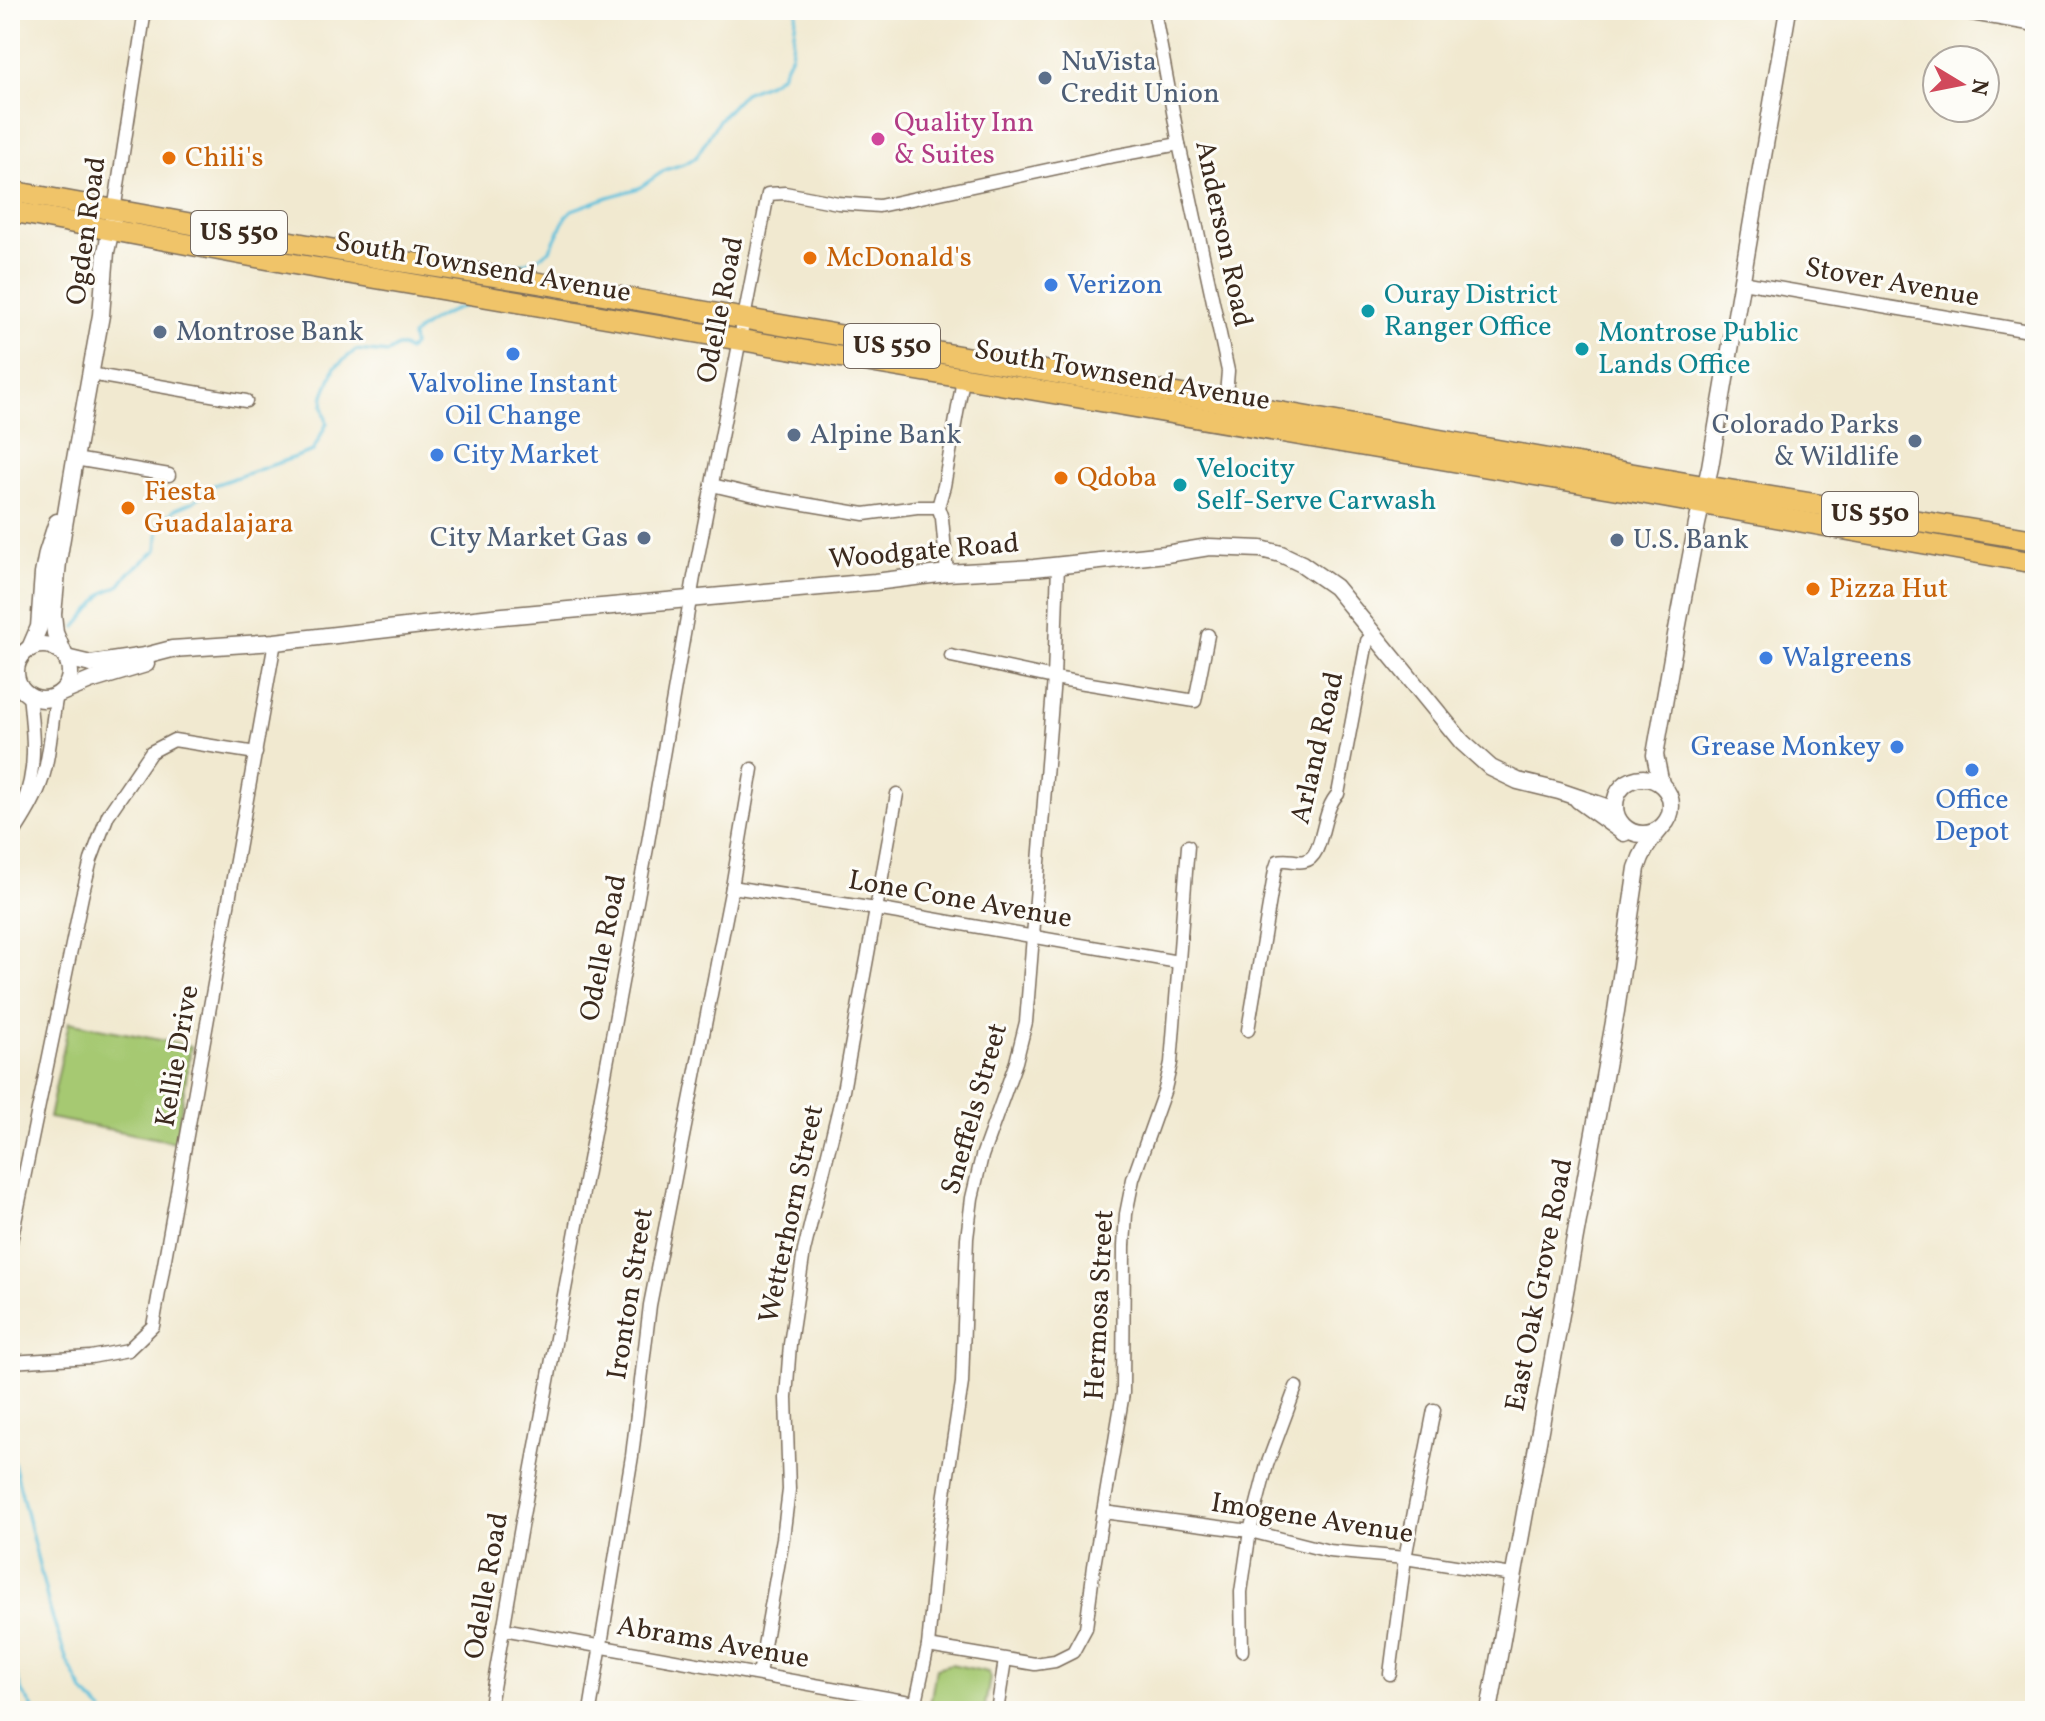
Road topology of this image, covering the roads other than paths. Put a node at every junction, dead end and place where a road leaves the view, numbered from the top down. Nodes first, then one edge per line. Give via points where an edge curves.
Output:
1 (145, 10) edge
2 (1154, 10) edge
3 (1788, 10) edge
4 (1949, 10) edge
5 (2035, 25) edge
6 (1179, 144) junction
7 (10, 191) edge
8 (10, 211) edge
9 (112, 221) junction
10 (1742, 282) junction
11 (742, 330) junction
12 (2035, 332) edge
13 (965, 368) junction
14 (90, 374) junction
15 (246, 401) dead end
16 (1224, 412) junction
17 (75, 459) junction
18 (169, 475) dead end
19 (712, 485) junction
20 (1704, 495) junction
21 (938, 507) junction
22 (2035, 540) edge
23 (2035, 563) edge
24 (1058, 566) junction
25 (947, 573) junction
26 (690, 598) junction
27 (1208, 635) dead end
28 (1373, 635) junction
29 (275, 642) junction
30 (198, 648) junction
31 (28, 650) junction
32 (65, 656) junction
33 (951, 656) dead end
34 (10, 659) edge
35 (1054, 678) junction
36 (21, 691) edge
37 (59, 694) junction
38 (256, 753) junction
39 (1655, 755) junction
40 (752, 769) dead end
41 (1637, 779) junction
42 (1661, 784) junction
43 (1619, 792) junction
44 (897, 794) dead end
45 (1567, 794) junction
46 (1615, 810) junction
47 (1660, 829) junction
48 (10, 833) edge
49 (1632, 837) junction
50 (10, 840) edge
51 (1188, 846) dead end
52 (1637, 868) junction
53 (732, 887) junction
54 (876, 909) junction
55 (1032, 936) junction
56 (1178, 962) junction
57 (1248, 1030) dead end
58 (10, 1246) edge
59 (10, 1362) edge
60 (1296, 1387) dead end
61 (1434, 1410) dead end
62 (1103, 1512) junction
63 (1250, 1531) junction
64 (1405, 1558) junction
65 (1512, 1575) junction
66 (503, 1629) junction
67 (928, 1646) junction
68 (601, 1648) junction
69 (1242, 1651) dead end
70 (1005, 1660) junction
71 (759, 1674) junction
72 (1390, 1674) dead end
73 (915, 1707) edge
74 (489, 1711) edge
75 (590, 1711) edge
76 (997, 1711) edge
77 (1489, 1711) edge

1 - 9 street, Ogden Road
2 - 6 street, Anderson Road
3 - 10 street
4 - 5 street
6 - 11 street, Odelle Road via 879,206 768,194
6 - 16 street, Anderson Road via 1228,371
7 - 9 highway, South Townsend Avenue / US 550
8 - 9 highway, South Townsend Avenue / US 550
9 - 11 highway, South Townsend Avenue / US 550 via 558,286
9 - 11 highway, South Townsend Avenue / US 550 via 294,264 554,309
9 - 14 street, Ogden Road
10 - 12 street, Stover Avenue
10 - 20 street
11 - 13 highway, South Townsend Avenue / US 550
11 - 19 street, Odelle Road
13 - 16 highway, South Townsend Avenue / US 550
13 - 21 street
14 - 15 street
14 - 17 street, Ogden Road
16 - 20 highway, South Townsend Avenue / US 550
17 - 18 street
17 - 31 street, Ogden Road via 47,553 39,627
17 - 32 street, Ogden Road via 53,614
19 - 21 street via 864,514
19 - 26 street, Odelle Road
20 - 22 highway, South Townsend Avenue / US 550
20 - 23 highway, South Townsend Avenue / US 550
20 - 39 street
21 - 25 street
24 - 25 street, Woodgate Road
24 - 28 street, Woodgate Road via 1209,547 1261,549 1320,575
24 - 35 street, Sneffels Street
25 - 26 street, Woodgate Road
26 - 29 street, Woodgate Road
26 - 66 street, Odelle Road
27 - 35 street via 1195,701
28 - 45 street, Woodgate Road via 1462,742 1491,768
28 - 57 street, Arland Road via 1367,641 1338,794 1324,818 1319,848 1305,861 1278,861 1275,870
29 - 30 street, Woodgate Road
29 - 38 street, Kellie Drive
30 - 32 street, Woodgate Road via 91,664
30 - 37 street, Woodgate Road
31 - 32 street via 52,646
31 - 34 street
31 - 36 street via 17,667
32 - 37 street via 70,673
33 - 35 street
35 - 55 street, Sneffels Street
36 - 37 street via 43,699
36 - 48 street via 34,751 28,791
37 - 50 street via 38,792
38 - 58 street via 174,740 151,752 108,815 82,896
38 - 59 street, Kellie Drive via 153,1326 128,1350
39 - 41 street
39 - 42 street
40 - 53 street, Ironton Street
41 - 42 street
41 - 43 street
42 - 47 street via 1670,802
43 - 45 street, Woodgate Road
43 - 46 street
44 - 54 street, Wetterhorn Street
45 - 46 street, Woodgate Road
45 - 49 street, Woodgate Road
46 - 49 street
47 - 49 street
47 - 52 street, East Oak Grove Road
49 - 52 street, East Oak Grove Road
51 - 56 street, Hermosa Street
52 - 65 street, East Oak Grove Road via 1608,1059
53 - 54 street, Lone Cone Avenue
53 - 68 street, Ironton Street via 650,1305
54 - 55 street, Lone Cone Avenue
54 - 71 street, Wetterhorn Street via 843,1091 804,1251 786,1398 789,1490
55 - 56 street, Lone Cone Avenue
55 - 67 street, Sneffels Street via 1026,1022 972,1198 962,1383
56 - 62 street, Hermosa Street via 1171,1063 1126,1214 1123,1393
60 - 63 street
61 - 64 street
62 - 63 street, Imogene Avenue
62 - 70 street, Hermosa Street via 1086,1628 1073,1652 1035,1664
63 - 64 street, Imogene Avenue via 1329,1551
63 - 69 street via 1241,1592
64 - 65 street, Imogene Avenue
64 - 72 street
65 - 77 street, East Oak Grove Road
66 - 68 street, Abrams Avenue
66 - 74 street, Odelle Road
67 - 70 street
67 - 73 street, Sneffels Street
68 - 71 street, Abrams Avenue
68 - 75 street, Ironton Street
70 - 76 street
71 - 73 street, Abrams Avenue

